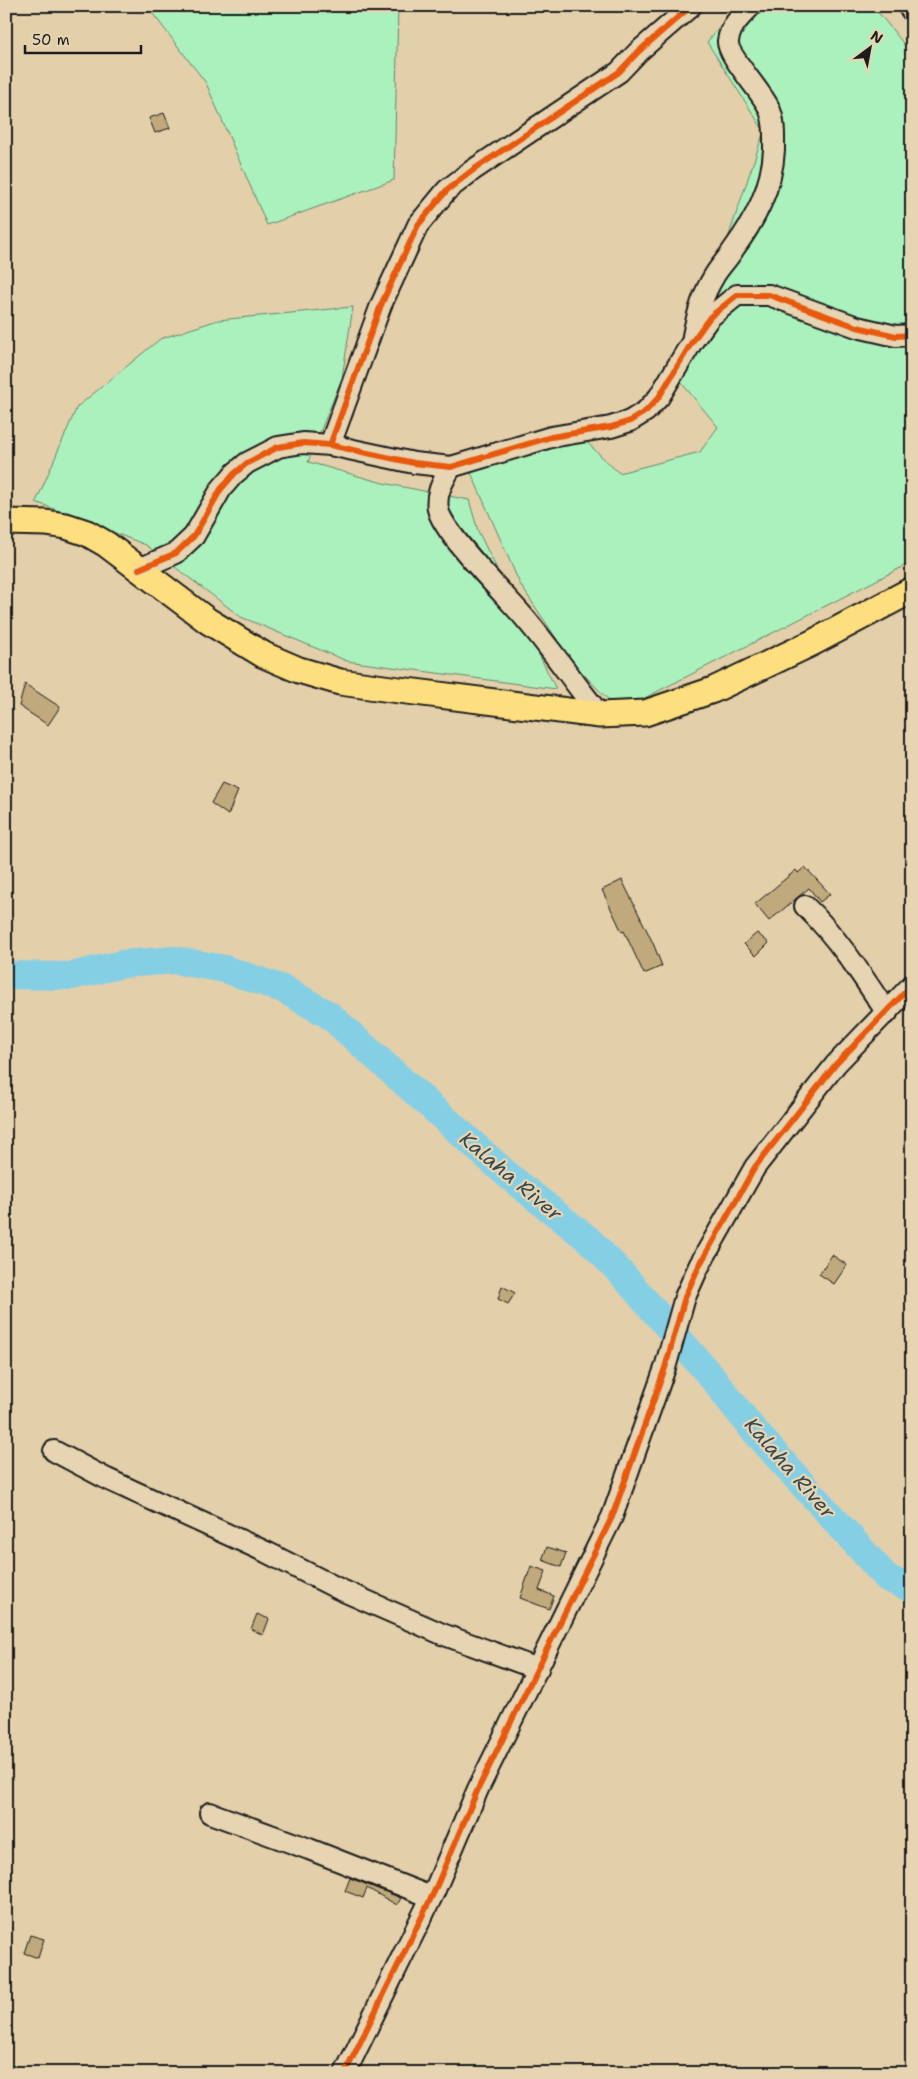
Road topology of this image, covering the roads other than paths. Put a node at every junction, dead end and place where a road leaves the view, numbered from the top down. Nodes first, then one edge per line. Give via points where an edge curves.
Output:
1 (691, 6) edge
2 (751, 6) edge
3 (908, 6) edge
4 (912, 11) edge
5 (912, 335) edge
6 (692, 342) junction
7 (330, 445) junction
8 (451, 467) junction
9 (6, 522) edge
10 (139, 569) junction
11 (912, 590) edge
12 (600, 715) junction
13 (805, 906) dead end
14 (912, 986) edge
15 (887, 1013) junction
16 (54, 1451) dead end
17 (538, 1669) junction
18 (210, 1813) dead end
19 (431, 1898) junction
20 (345, 2073) edge

1 - 7 street via 619,72 447,190 418,225 381,305
2 - 6 street via 733,26 728,42 730,51 770,109 775,131 773,165 765,197 748,228 713,277 699,308
3 - 4 street
5 - 6 street via 880,334 769,294 749,293 728,301 710,317
6 - 8 street via 659,397 630,421 551,437
7 - 8 street
7 - 10 street via 303,443 278,447 247,463 221,489 194,536 176,553
8 - 12 street via 437,500 444,524 524,617
9 - 10 main road via 66,526 87,533
10 - 12 main road via 208,621 264,655 298,670 349,683
11 - 12 main road via 713,690 645,713
13 - 15 street via 849,956
14 - 15 street
15 - 17 street via 836,1064 755,1167 699,1266 685,1297 612,1518
16 - 17 street via 339,1588 442,1634
17 - 19 street via 478,1789
18 - 19 street
19 - 20 street

